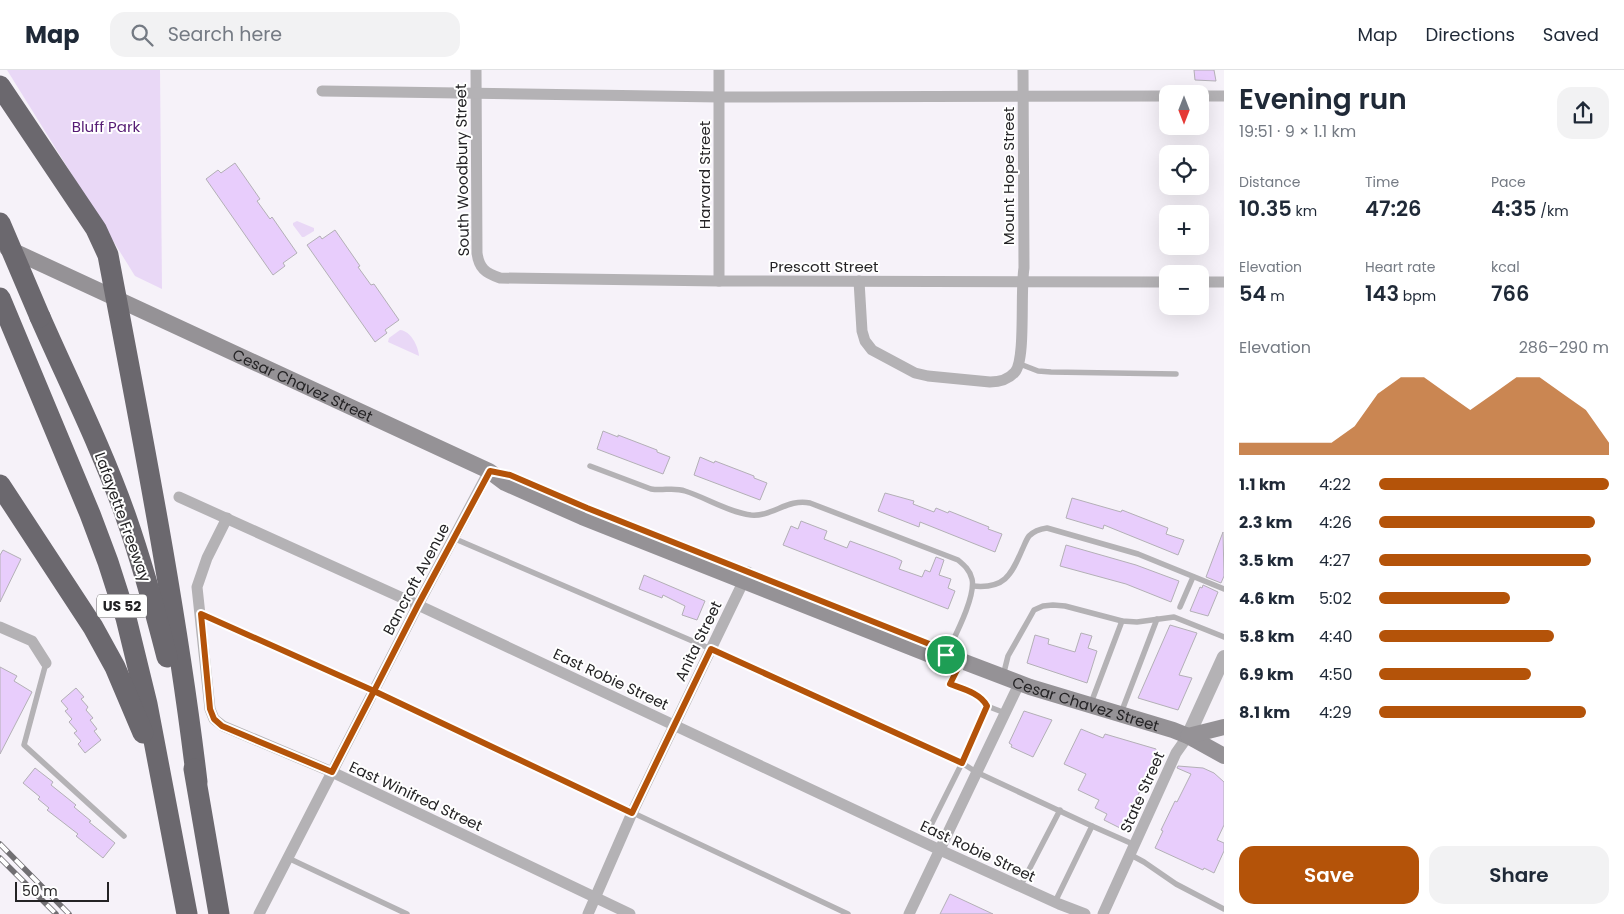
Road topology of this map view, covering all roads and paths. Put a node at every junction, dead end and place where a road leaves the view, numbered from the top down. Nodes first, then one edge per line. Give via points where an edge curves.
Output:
1 (476, 70) edge
2 (719, 70) edge
3 (1023, 70) edge
4 (0, 86) edge
5 (322, 91) dead end
6 (476, 93) junction
7 (1159, 96) edge
8 (1209, 96) edge
9 (1224, 96) edge
10 (720, 97) junction
11 (1023, 97) junction
12 (0, 223) edge
13 (0, 246) edge
14 (482, 269) joint
15 (719, 281) junction
16 (860, 281) junction
17 (1022, 282) junction
18 (1159, 282) edge
19 (1209, 282) edge
20 (1224, 282) edge
21 (116, 298) junction
22 (4, 306) edge
23 (1020, 364) junction
24 (1176, 374) dead end
25 (590, 466) dead end
26 (490, 471) junction
27 (0, 485) edge
28 (180, 496) dead end
29 (227, 518) junction
30 (453, 538) junction
31 (746, 576) junction
32 (1193, 577) junction
33 (973, 586) junction
34 (1224, 590) edge
35 (418, 605) junction
36 (1180, 608) dead end
37 (201, 614) junction
38 (1157, 620) junction
39 (1122, 621) junction
40 (0, 627) edge
41 (1224, 638) edge
42 (711, 649) junction
43 (1224, 657) edge
44 (954, 658) junction
45 (46, 663) joint
46 (1003, 678) junction
47 (1019, 684) junction
48 (374, 691) junction
49 (987, 706) junction
50 (1090, 706) junction
51 (1005, 714) junction
52 (1121, 715) junction
53 (674, 724) junction
54 (1224, 727) edge
55 (1188, 736) junction
56 (1224, 756) edge
57 (962, 763) junction
58 (332, 772) junction
59 (976, 772) junction
60 (197, 782) junction
61 (1060, 810) junction
62 (632, 813) junction
63 (1092, 826) junction
64 (930, 827) dead end
65 (124, 836) dead end
66 (940, 850) junction
67 (1133, 850) junction
68 (288, 858) junction
69 (1020, 886) junction
70 (596, 898) junction
71 (1055, 902) junction
72 (1224, 908) edge
73 (187, 914) edge
74 (220, 914) edge
75 (259, 914) edge
76 (407, 914) edge
77 (588, 914) edge
78 (630, 914) edge
79 (848, 914) edge
80 (909, 914) edge
81 (1085, 914) edge
82 (1103, 914) edge

1 - 6 street, South Woodbury Street
2 - 10 street, Harvard Street
3 - 11 street, Mount Hope Street
4 - 21 highway via 96,229 108,255
5 - 6 street
6 - 10 street
6 - 14 street, South Woodbury Street via 476,253
7 - 11 street
8 - 9 street
10 - 11 street
10 - 15 street, Harvard Street
11 - 17 street, Mount Hope Street
12 - 60 highway, Lafayette Freeway / US 52, bridge via 110,476 139,554 164,642
13 - 21 main road, Cesar Chavez Street
14 - 15 street, Prescott Street via 500,278
15 - 16 street, Prescott Street
16 - 17 street, Prescott Street
16 - 23 street via 862,331 865,341 880,355 915,373 990,382 1008,378
17 - 18 street, Prescott Street
17 - 23 street, Mount Hope Street
19 - 20 street
21 - 26 main road, Cesar Chavez Street
21 - 60 highway via 188,702
22 - 73 highway, Lafayette Freeway / US 52 via 90,514 126,618 147,704
23 - 24 lane via 1051,372
25 - 33 lane via 651,489 684,490 748,514 766,514 792,502 810,503 958,560 972,577
26 - 30 street, Bancroft Avenue
26 - 31 main road, Cesar Chavez Street via 505,483 582,517
27 - 73 highway via 93,626 134,709 146,741
28 - 29 street, East Robie Street
29 - 35 street, East Robie Street
29 - 37 street, East Winifred Street via 197,587
30 - 35 street, Bancroft Avenue
30 - 42 lane
31 - 42 street, Anita Street
31 - 44 main road, Cesar Chavez Street via 933,656
32 - 33 lane via 1138,554 1047,528 1028,537 1007,578 995,584
32 - 34 lane
32 - 36 lane
33 - 44 lane
35 - 48 street, Bancroft Avenue
35 - 53 street, East Robie Street
37 - 48 lane
37 - 58 street, East Winifred Street via 210,709 214,719 222,726
38 - 39 lane
38 - 41 lane via 1174,617
38 - 52 lane
39 - 46 lane via 1053,605 1034,610 1008,656
39 - 50 lane
40 - 45 street via 32,641
42 - 53 street, Anita Street
42 - 57 lane
43 - 55 street, State Street
44 - 46 main road, Cesar Chavez Street
44 - 49 lane via 950,684 970,692
45 - 65 lane via 24,745
46 - 47 main road, Cesar Chavez Street
47 - 50 main road, Cesar Chavez Street
47 - 51 street
48 - 58 street, Bancroft Avenue
48 - 62 lane
49 - 51 lane
49 - 57 lane
50 - 52 main road, Cesar Chavez Street
51 - 59 street
52 - 55 main road, Cesar Chavez Street
53 - 62 street, Anita Street
53 - 66 street, East Robie Street
54 - 55 main road
55 - 56 main road, Cesar Chavez Street
55 - 67 street, State Street via 1176,753
57 - 59 lane
57 - 64 lane
58 - 68 street, Bancroft Avenue
58 - 70 street, East Winifred Street
59 - 61 lane
59 - 66 street
60 - 74 highway, Lafayette Freeway / US 52
61 - 63 lane
61 - 69 lane
62 - 70 street, Anita Street
62 - 79 lane
63 - 67 lane
63 - 71 lane
66 - 69 street, East Robie Street
66 - 80 street
67 - 72 lane via 1144,862 1176,884
67 - 82 street, State Street
68 - 75 street, Bancroft Avenue
68 - 76 lane
69 - 71 street, East Robie Street
70 - 77 street, Anita Street
70 - 78 street, East Winifred Street
71 - 81 street, East Robie Street

